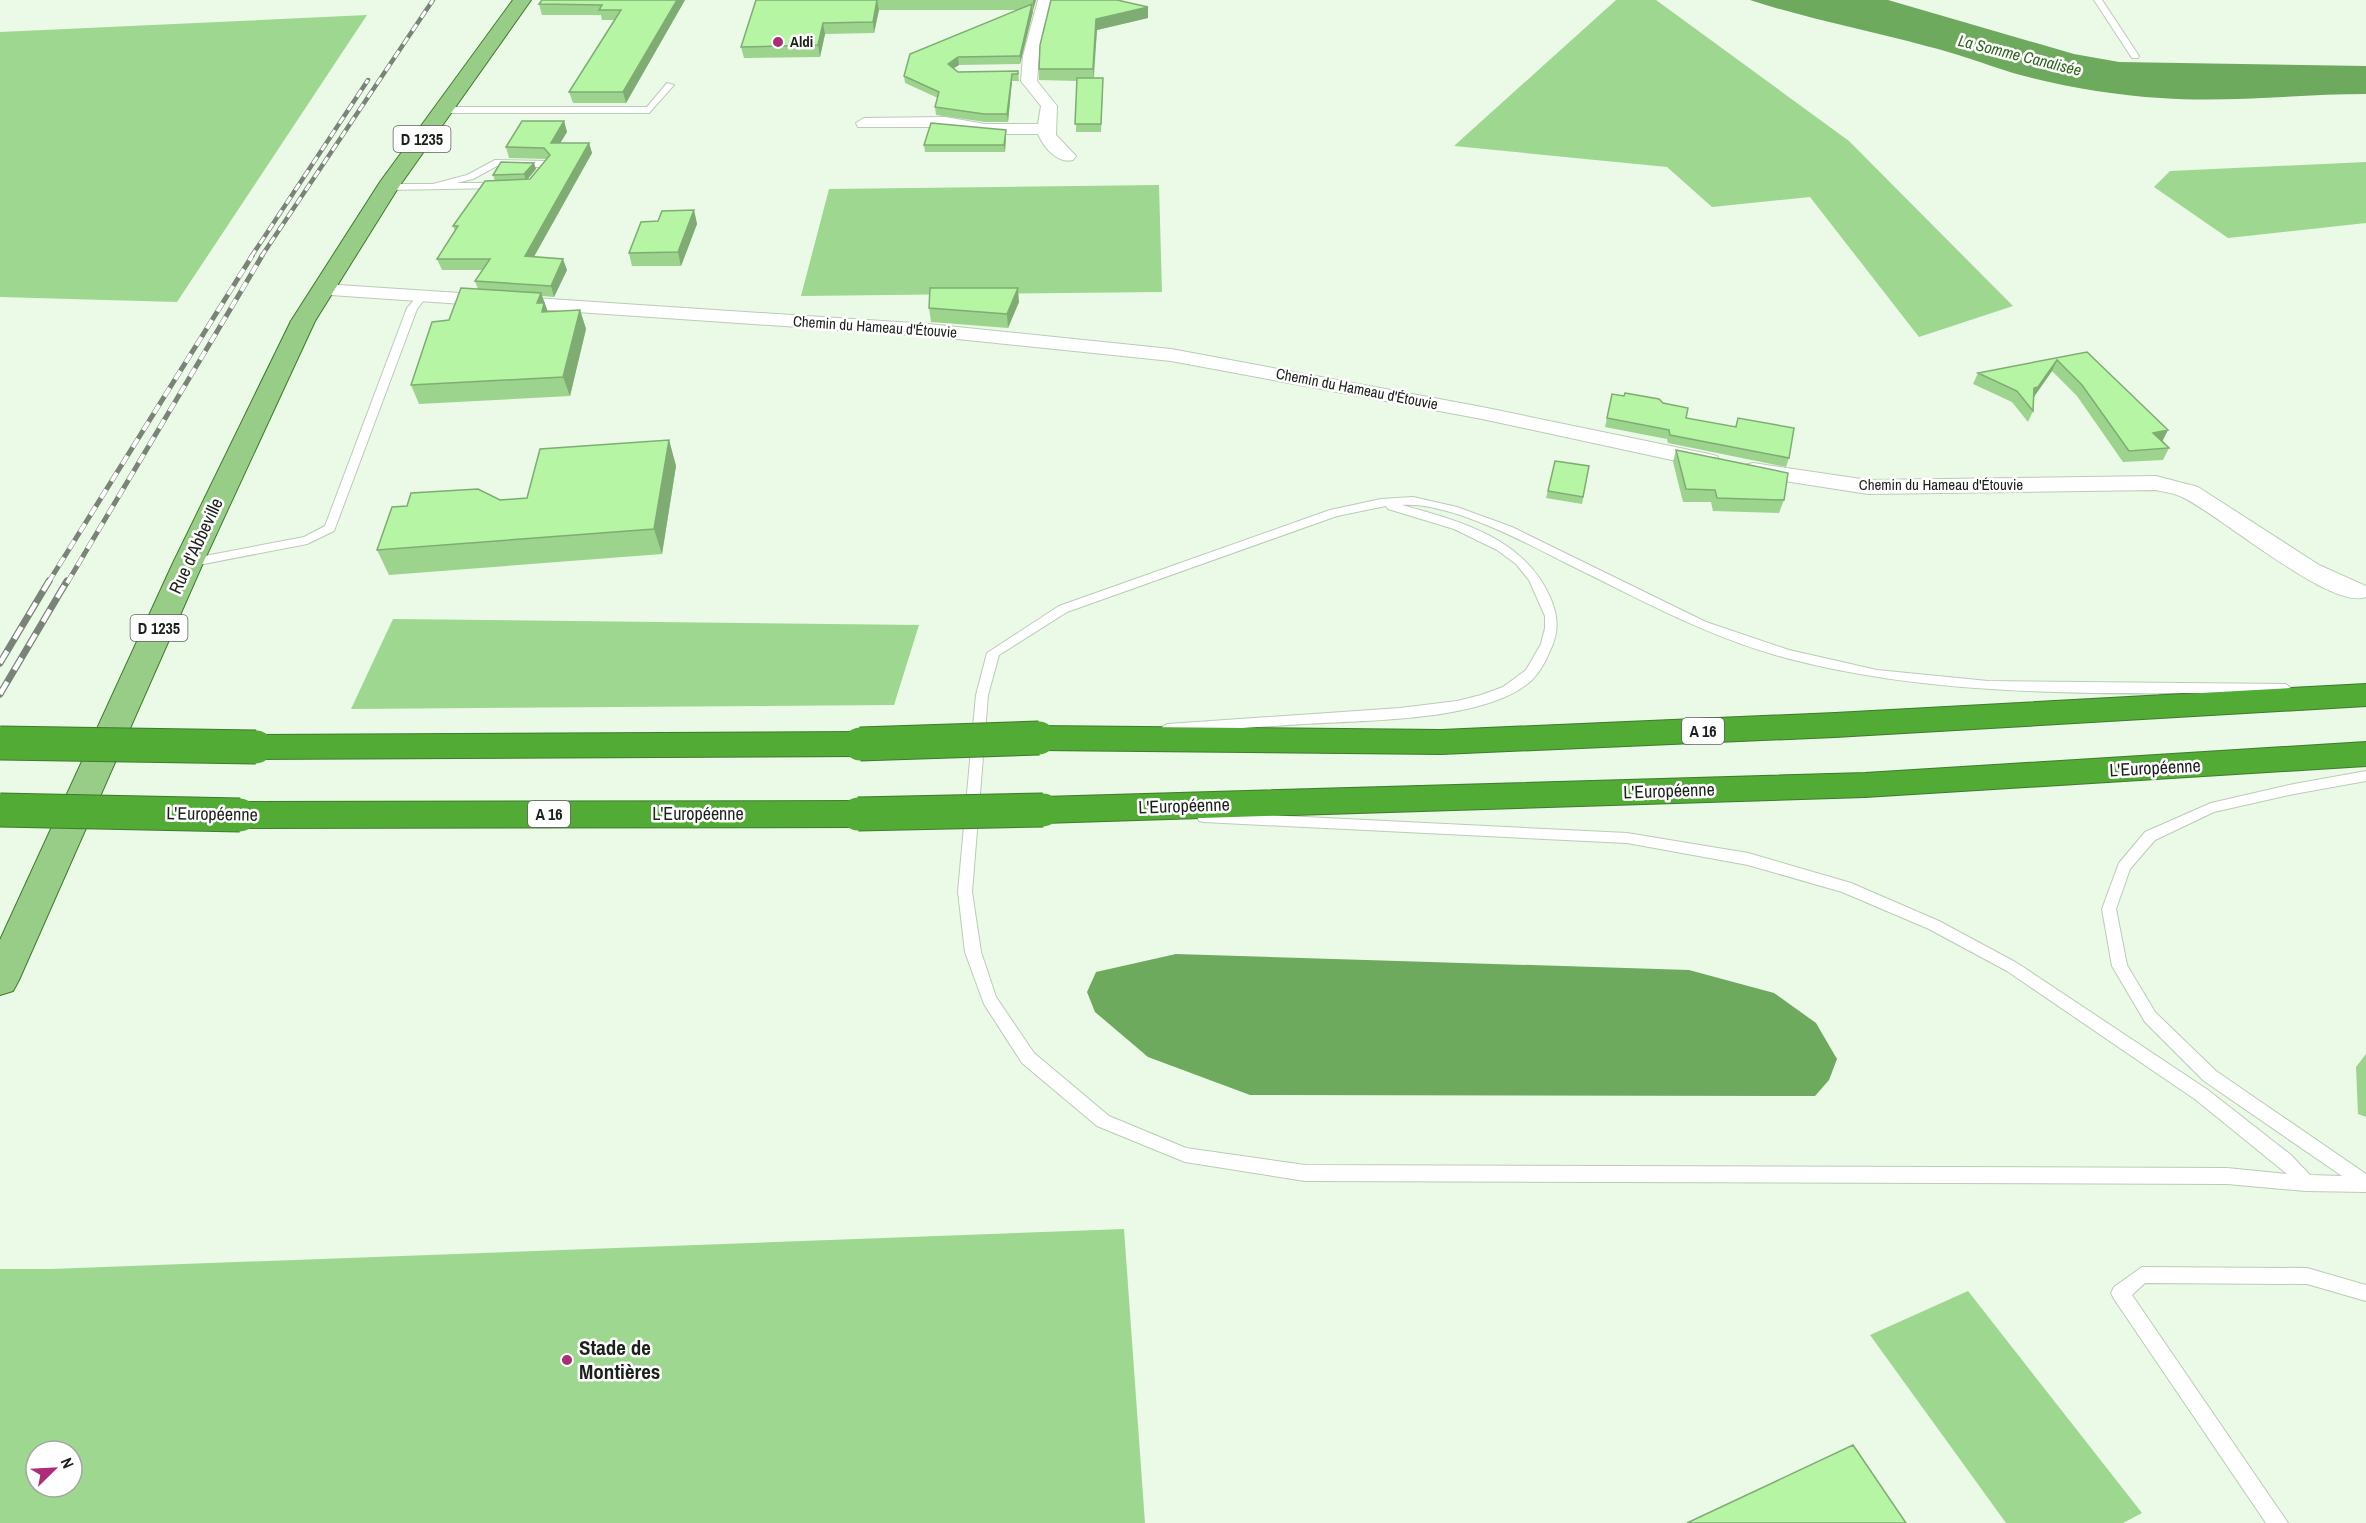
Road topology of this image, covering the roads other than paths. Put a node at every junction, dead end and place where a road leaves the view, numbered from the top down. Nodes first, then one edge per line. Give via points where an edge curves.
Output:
1 (522, 0) edge
2 (1045, 0) edge
3 (2098, 0) edge
4 (2135, 56) dead end
5 (670, 85) dead end
6 (443, 110) junction
7 (864, 123) dead end
8 (1045, 129) junction
9 (1067, 156) dead end
10 (536, 179) edge
11 (434, 186) junction
12 (510, 186) edge
13 (388, 187) junction
14 (325, 286) junction
15 (423, 295) junction
16 (1381, 503) junction
17 (188, 563) junction
18 (2357, 592) dead end
19 (2366, 690) edge
20 (2366, 695) edge
21 (1039, 738) junction
22 (0, 743) edge
23 (2366, 754) edge
24 (2366, 776) edge
25 (0, 810) edge
26 (1043, 810) junction
27 (0, 980) edge
28 (2306, 1183) junction
29 (2366, 1184) edge
30 (2366, 1293) edge
31 (2278, 1523) edge

1 - 6 main road, D 1235
2 - 8 street via 1023,71 1049,106
3 - 4 lane
5 - 6 lane via 649,110
6 - 13 main road, D 1235
7 - 8 street via 945,122 985,129
8 - 9 street via 1050,144
10 - 11 lane via 547,164 495,163 470,177
11 - 12 lane
11 - 13 lane
13 - 14 main road, D 1235
14 - 15 street, Chemin du Hameau d'Étouvie
14 - 17 main road, Rue d'Abbeville / D 1235 via 282,362
15 - 17 lane via 412,308 330,528 307,540
15 - 18 street, Chemin du Hameau d'Étouvie via 928,330 1172,355 1482,413 1776,475 1868,487 2156,483 2190,492 2311,571
16 - 19 lane via 1413,501 1453,510 1508,530 1702,625 1787,654 1877,674 1988,686
16 - 21 lane via 1455,524 1499,547 1526,568 1543,593 1552,620 1546,648 1526,678 1491,696 1443,709
16 - 28 lane via 1334,513 1063,609 993,653 982,695 965,892 973,952 989,999 1028,1058 1103,1121 1185,1155 1305,1173 2227,1176
17 - 27 main road, Rue d'Abbeville / D 1235
20 - 21 highway, A 16 via 1847,725 1441,742
21 - 22 highway, A 16, bridge via 860,744 256,747
23 - 26 highway, L'Européenne / A 16 via 1865,785
24 - 29 lane via 2211,808 2150,836 2124,867 2109,909 2120,966 2150,1017 2210,1076
25 - 26 highway, L'Européenne / A 16, bridge via 240,815
26 - 28 lane via 1627,838 1748,859 1846,887 1934,925 2012,967 2202,1095 2285,1160
28 - 29 lane
30 - 31 lane via 2307,1276 2142,1275 2120,1293

